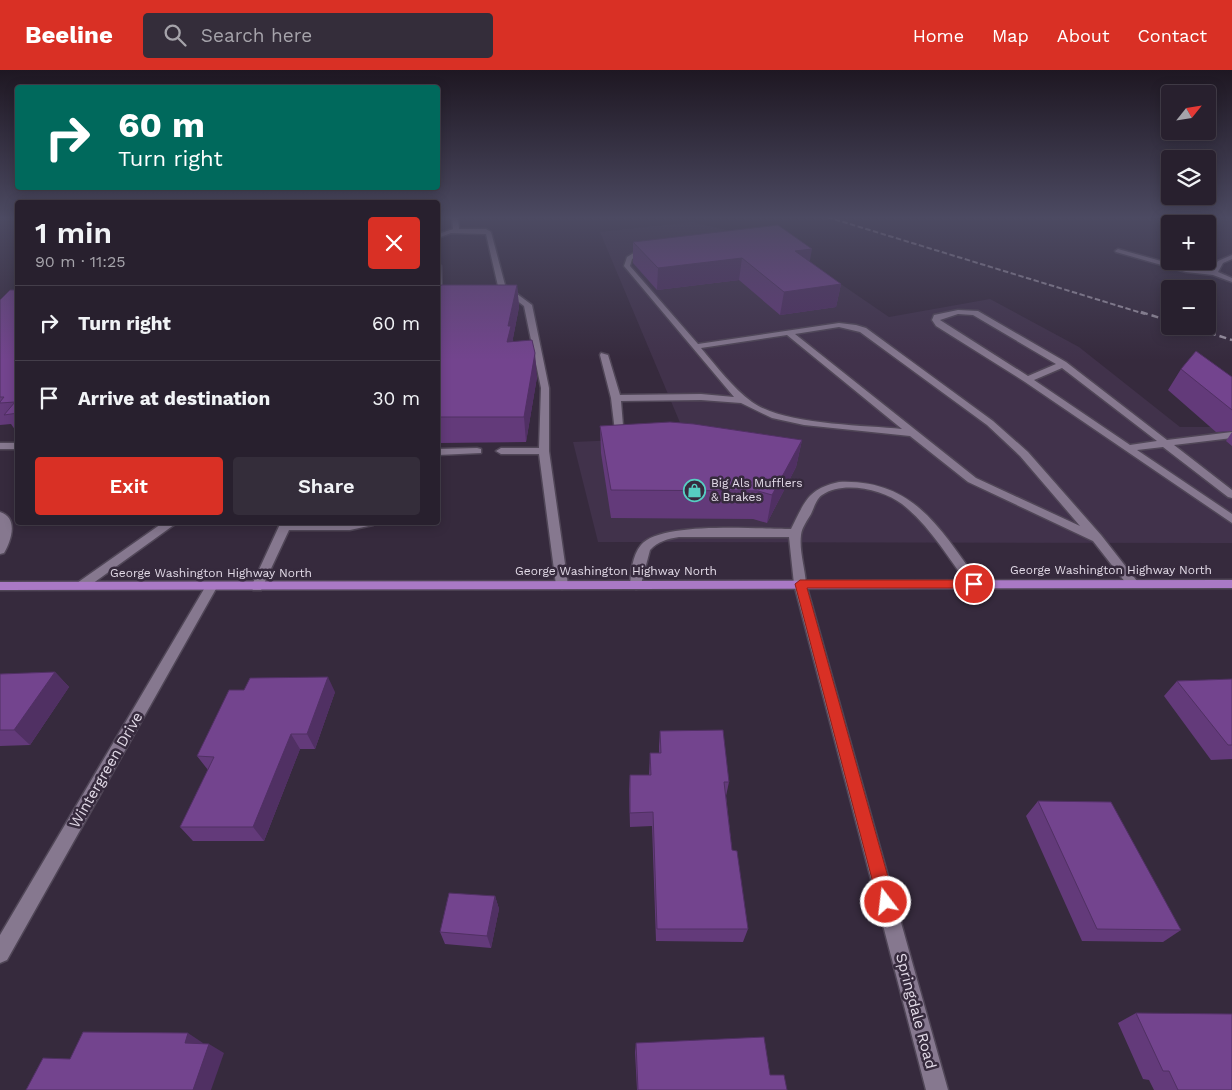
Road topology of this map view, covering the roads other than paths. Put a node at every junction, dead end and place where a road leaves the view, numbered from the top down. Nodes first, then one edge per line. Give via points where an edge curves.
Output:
1 (497, 265) edge
2 (627, 265) edge
3 (1167, 265) edge
4 (1219, 265) edge
5 (1214, 273) junction
6 (1232, 280) edge
7 (789, 333) junction
8 (696, 347) junction
9 (604, 355) dead end
10 (1063, 364) junction
11 (1028, 380) junction
12 (616, 398) junction
13 (744, 400) junction
14 (913, 433) junction
15 (1232, 435) edge
16 (619, 438) edge
17 (1166, 442) junction
18 (0, 446) edge
19 (15, 446) edge
20 (1127, 448) junction
21 (477, 451) dead end
22 (501, 451) dead end
23 (544, 451) junction
24 (440, 452) edge
25 (1232, 495) edge
26 (0, 516) edge
27 (1232, 519) edge
28 (169, 525) edge
29 (286, 525) edge
30 (318, 525) edge
31 (355, 525) edge
32 (795, 533) junction
33 (1097, 538) junction
34 (0, 550) edge
35 (800, 584) junction
36 (974, 584) junction
37 (1133, 584) junction
38 (1232, 584) edge
39 (562, 585) junction
40 (636, 585) junction
41 (0, 586) edge
42 (81, 586) junction
43 (211, 587) junction
44 (257, 587) junction
45 (0, 953) edge
46 (937, 1090) edge

1 - 23 street via 502,286 528,305 545,388
2 - 8 street
3 - 5 street
4 - 5 street
5 - 6 street
7 - 8 street
7 - 14 street
7 - 33 street via 839,325 863,330 990,423 1024,454
8 - 13 street
9 - 12 street
10 - 11 street
10 - 11 street via 975,313 958,312 936,317 939,324
10 - 17 street
11 - 20 street
12 - 13 street
12 - 16 street
13 - 14 street via 750,406 775,416 804,422
14 - 33 street via 972,480
15 - 17 street
17 - 20 street
17 - 25 street
18 - 19 street
20 - 27 street
21 - 24 street
22 - 23 street
23 - 39 street
26 - 34 street via 7,527 5,543
28 - 42 street
29 - 44 street
30 - 31 street
32 - 35 street, Springdale Road
32 - 36 street via 819,492 842,486 879,488 906,502 938,533
32 - 40 street via 679,533 660,536 646,544 640,557
33 - 37 street
35 - 36 main road, George Washington Highway North
35 - 40 main road, George Washington Highway North
35 - 46 street, Springdale Road
36 - 37 main road, George Washington Highway North
37 - 38 main road, George Washington Highway North
39 - 40 main road, George Washington Highway North
39 - 44 main road, George Washington Highway North
41 - 42 main road, George Washington Highway North
42 - 43 main road, George Washington Highway North
43 - 44 main road, George Washington Highway North
43 - 45 street, Wintergreen Drive

